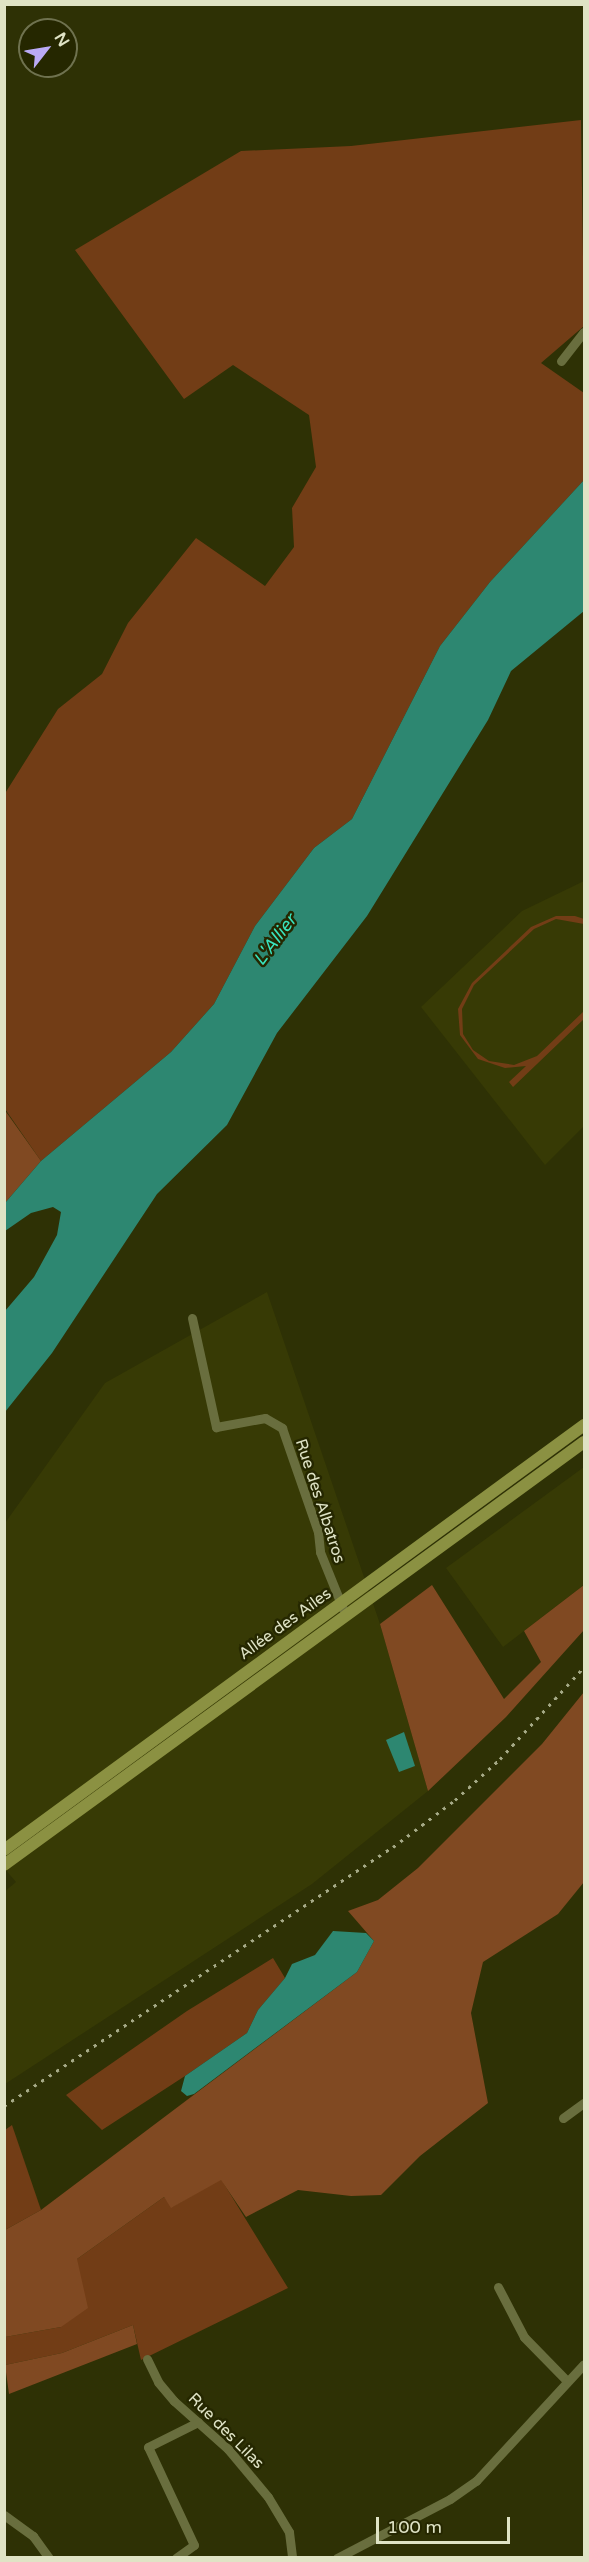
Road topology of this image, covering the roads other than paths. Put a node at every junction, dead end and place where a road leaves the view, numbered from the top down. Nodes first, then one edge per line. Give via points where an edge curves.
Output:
1 (585, 332) edge
2 (561, 361) dead end
3 (192, 1318) dead end
4 (585, 1425) edge
5 (585, 1442) edge
6 (341, 1604) junction
7 (346, 1617) junction
8 (6, 1848) edge
9 (4, 1865) edge
10 (585, 2103) edge
11 (563, 2118) dead end
12 (498, 2287) dead end
13 (147, 2359) dead end
14 (585, 2364) edge
15 (567, 2380) junction
16 (198, 2422) junction
17 (4, 2515) edge
18 (16, 2523) junction
19 (4, 2528) edge
20 (49, 2558) edge
21 (176, 2558) edge
22 (292, 2558) edge
23 (337, 2558) edge

1 - 2 street
3 - 6 street, Rue des Albatros via 216,1427 265,1418 282,1428 318,1532 320,1552
4 - 6 main road, Allée des Ailes
5 - 7 main road, Allée des Ailes
6 - 7 street, Rue des Albatros
6 - 8 main road, Allée des Ailes
7 - 9 main road, Allée des Ailes
10 - 11 street
12 - 15 street via 524,2337
13 - 16 street, Rue des Lilas via 158,2382
14 - 15 street
15 - 23 street via 483,2475 450,2499
16 - 21 street via 148,2447 194,2545
16 - 22 street, Rue des Lilas via 228,2449 268,2497 289,2532
17 - 18 street
18 - 19 street
18 - 20 street via 33,2536

